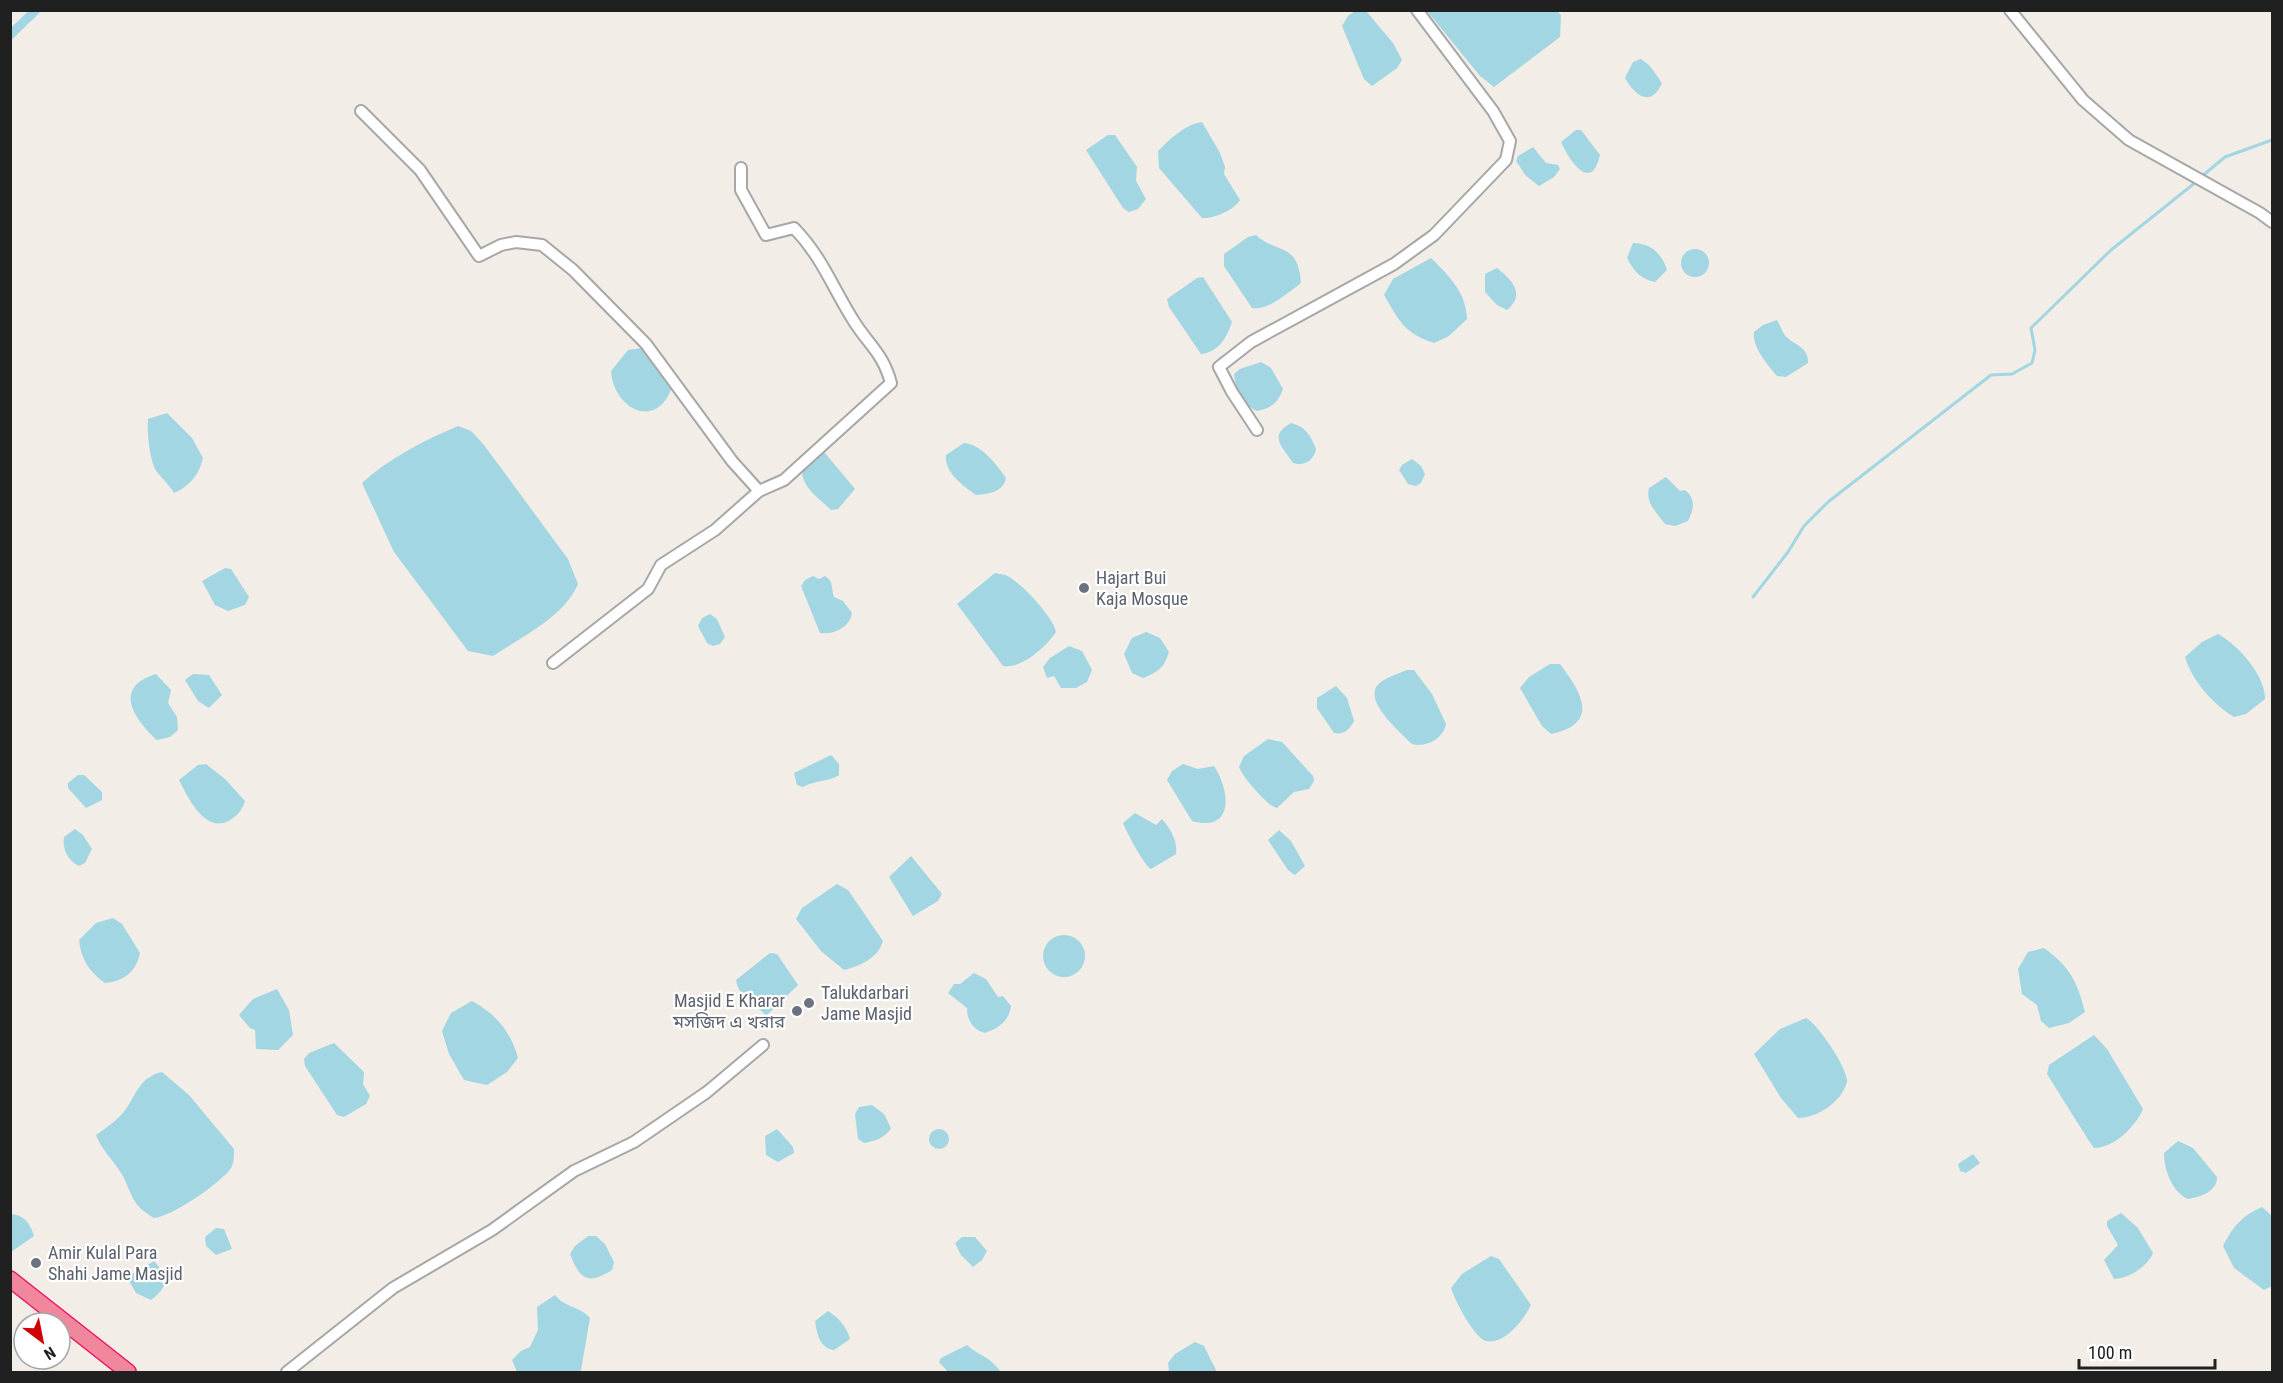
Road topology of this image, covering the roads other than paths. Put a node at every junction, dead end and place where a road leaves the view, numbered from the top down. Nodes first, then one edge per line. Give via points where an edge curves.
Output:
1 (1417, 10) edge
2 (2010, 10) edge
3 (361, 111) dead end
4 (741, 168) dead end
5 (2272, 222) edge
6 (1257, 430) dead end
7 (759, 491) junction
8 (553, 663) dead end
9 (763, 1045) dead end
10 (10, 1279) edge
11 (128, 1372) edge
12 (287, 1372) edge

1 - 6 street via 1510,141 1506,160 1434,235 1402,259 1251,342 1219,367
2 - 5 street via 2083,100 2129,140
3 - 7 street via 420,171 479,256 516,242 542,245 573,270 645,344
4 - 7 street via 741,190 766,235 794,228 815,250 855,323 885,361 891,383 784,480
7 - 8 street via 715,530 661,565 648,589
9 - 12 street via 707,1092 634,1142 574,1171 492,1230 393,1288
10 - 11 highway

